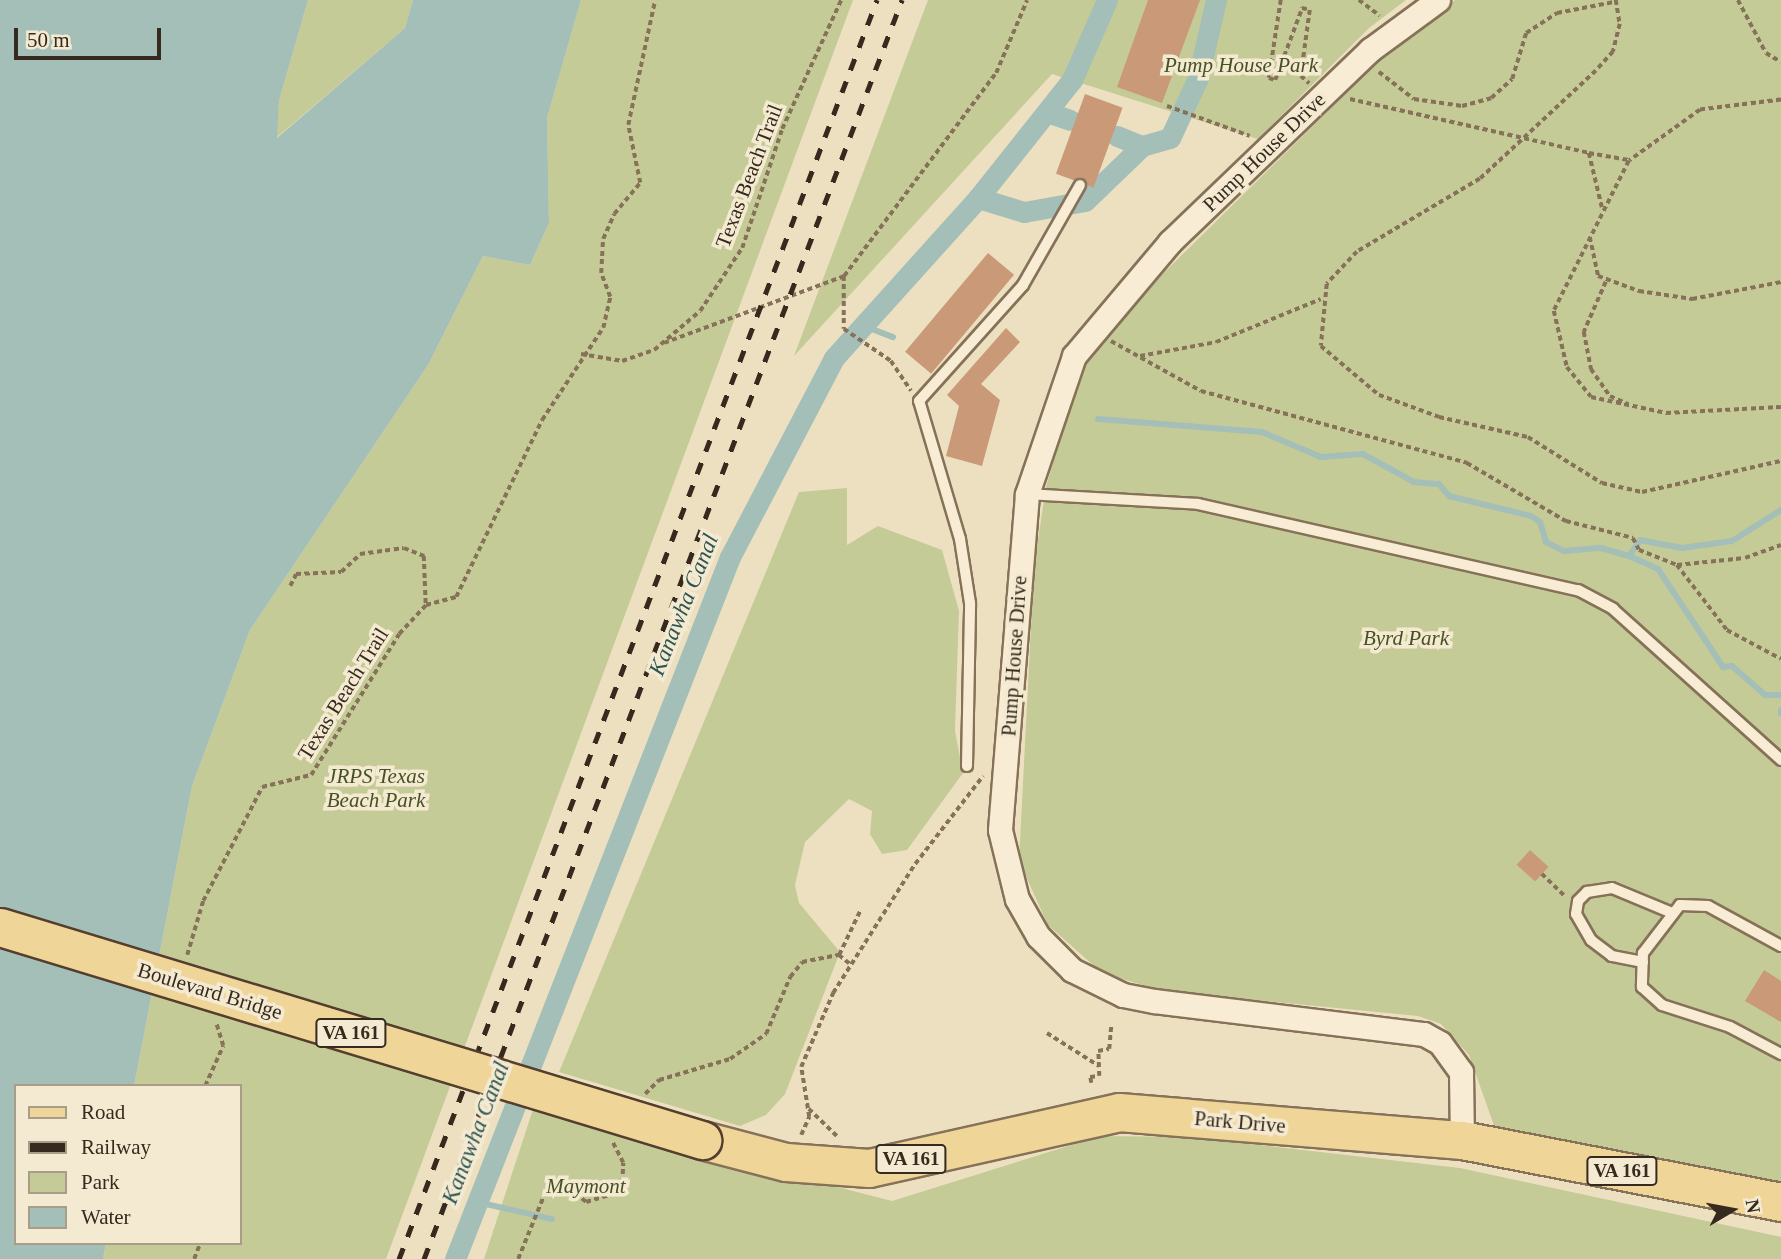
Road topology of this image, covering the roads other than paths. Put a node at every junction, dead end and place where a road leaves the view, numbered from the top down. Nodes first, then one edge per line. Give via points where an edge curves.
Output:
1 (1438, 0) edge
2 (1080, 185) dead end
3 (1027, 494) junction
4 (1781, 760) edge
5 (967, 766) dead end
6 (1672, 913) junction
7 (0, 926) edge
8 (1781, 946) edge
9 (1643, 962) junction
10 (1781, 1054) edge
11 (702, 1140) joint
12 (1462, 1140) junction
13 (1781, 1202) edge

1 - 3 street, Pump House Drive via 1322,94 1170,242 1093,329 1056,398
2 - 5 lane via 1049,231 1023,285 919,401 960,539 970,603
3 - 4 lane via 1198,504 1578,590 1613,609
3 - 12 street, Pump House Drive via 1000,830 1010,881 1038,936 1072,970 1123,995 1424,1034 1440,1043 1461,1072
6 - 8 lane via 1680,905 1708,906
6 - 9 lane via 1657,928
6 - 9 lane via 1612,888 1587,892 1577,907 1582,929 1601,950
7 - 11 main road, Boulevard Bridge / VA 161, bridge
9 - 10 lane via 1642,987 1650,998
11 - 12 main road, Park Drive / VA 161 via 759,1157 846,1168 896,1163 1119,1112
12 - 13 main road, Park Drive / VA 161

